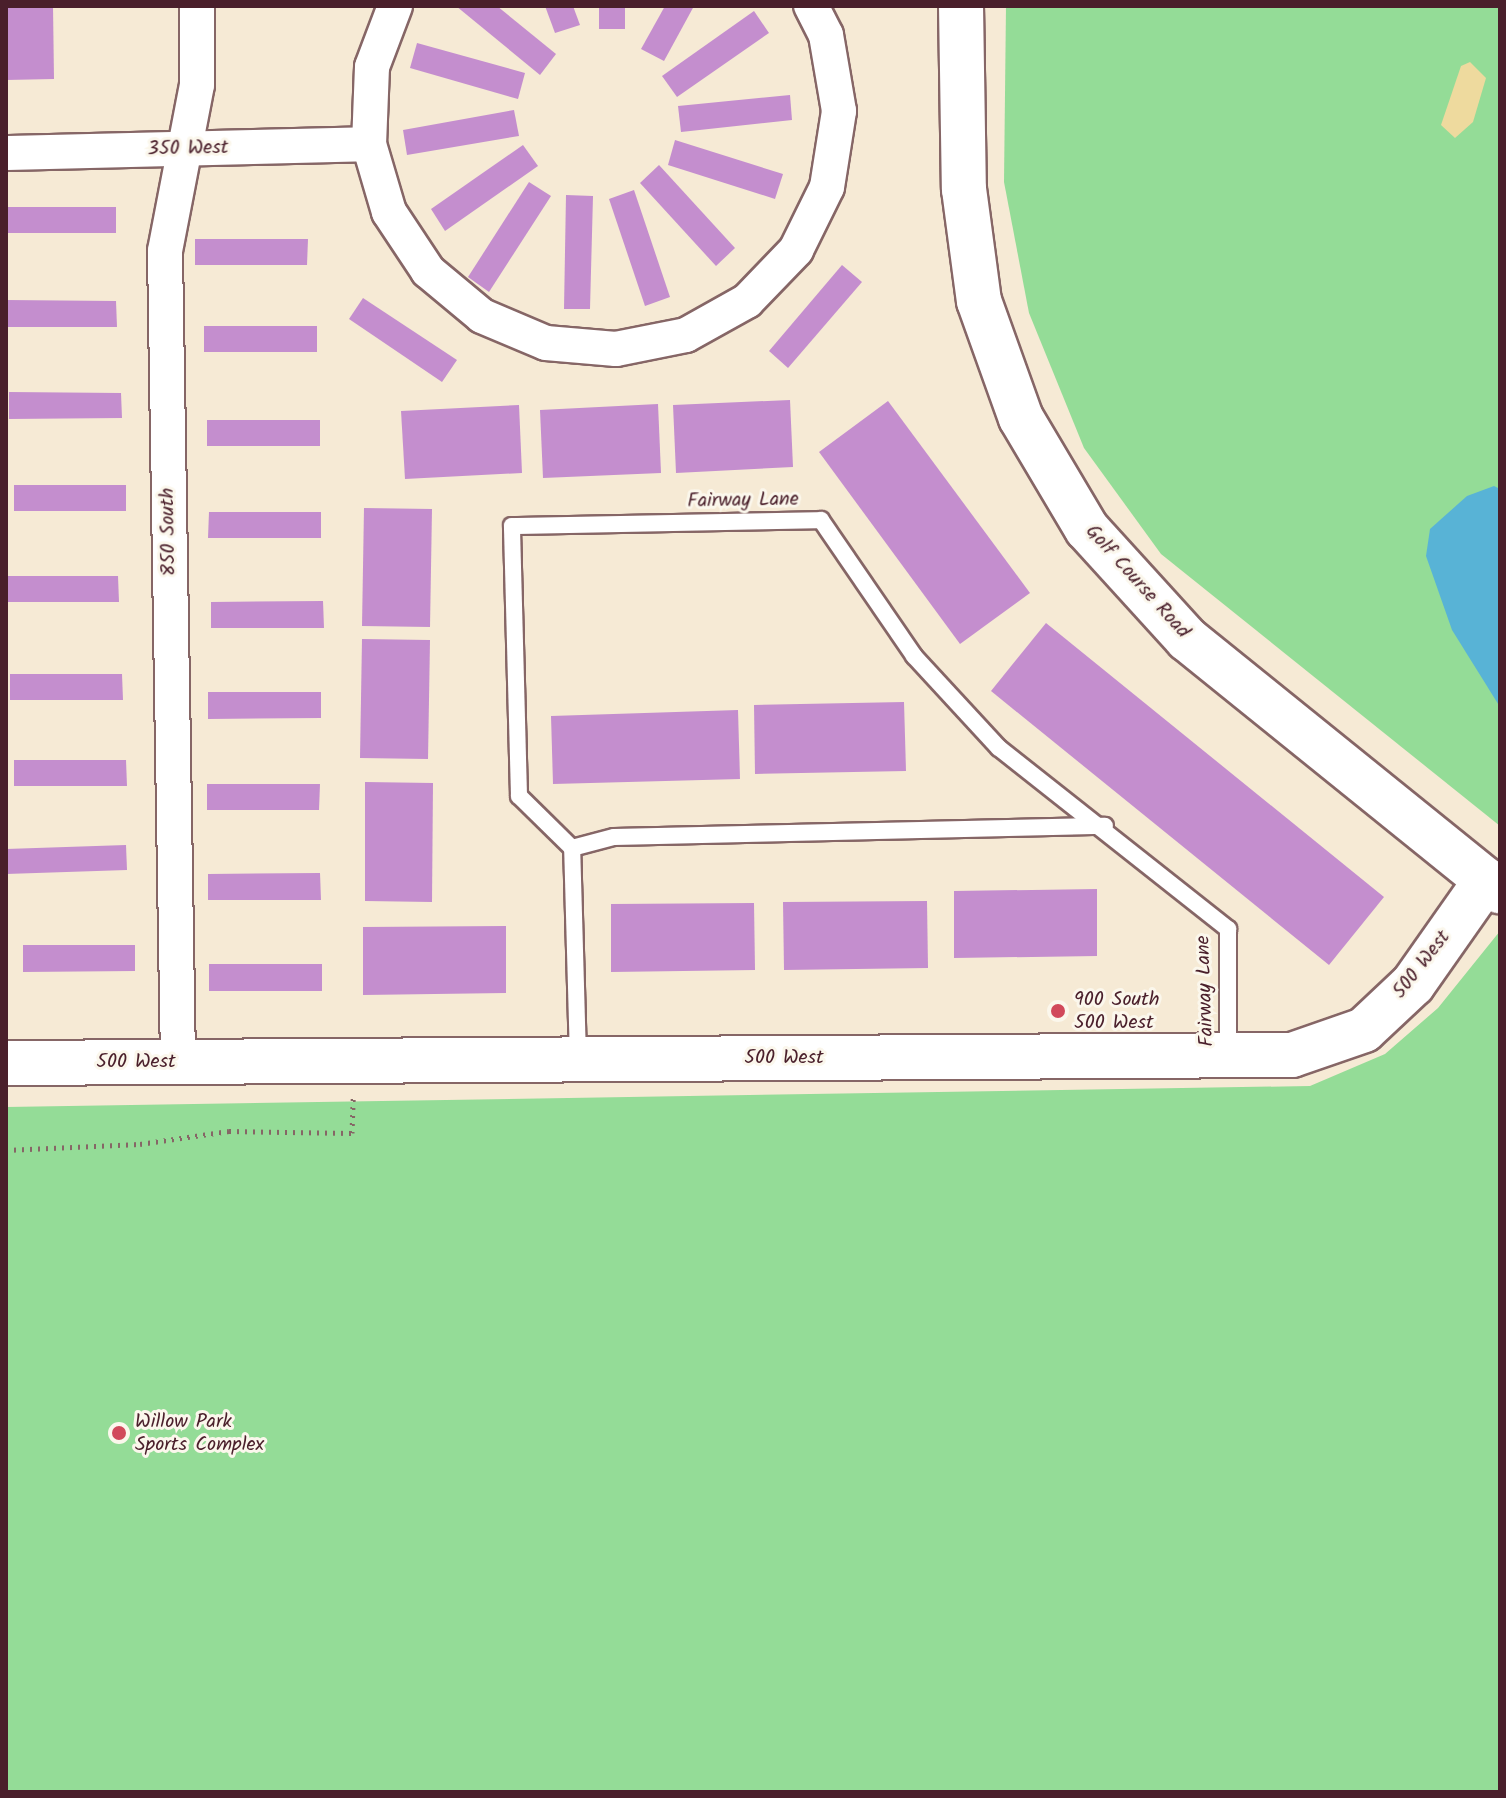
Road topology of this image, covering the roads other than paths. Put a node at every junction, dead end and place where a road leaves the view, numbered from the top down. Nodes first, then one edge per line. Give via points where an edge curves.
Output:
1 (197, 6) edge
2 (395, 6) edge
3 (811, 6) edge
4 (961, 6) edge
5 (369, 144) junction
6 (186, 149) junction
7 (6, 153) edge
8 (1105, 826) junction
9 (572, 848) junction
10 (1493, 886) edge
11 (1228, 1056) junction
12 (579, 1059) junction
13 (178, 1062) junction
14 (6, 1063) edge

1 - 6 street, 850 South via 197,85
2 - 5 street via 372,67
3 - 5 street via 826,35 839,111 827,187 796,250 747,301 686,335 616,349 546,343 482,316 420,259 389,212
4 - 10 street, Golf Course Road via 964,189 979,301 1021,418 1072,504 1187,639
5 - 6 street, 350 West
6 - 7 street, 350 West
6 - 13 street, 850 South via 165,251
8 - 9 lane via 614,837
8 - 9 lane, Fairway Lane via 999,748 914,656 821,520 512,526 519,796
8 - 11 lane, Fairway Lane via 1228,929
9 - 12 lane
10 - 11 street, 500 West via 1413,984 1364,1030 1292,1055
11 - 12 street, 500 West
12 - 13 street, 500 West
13 - 14 street, 500 West

